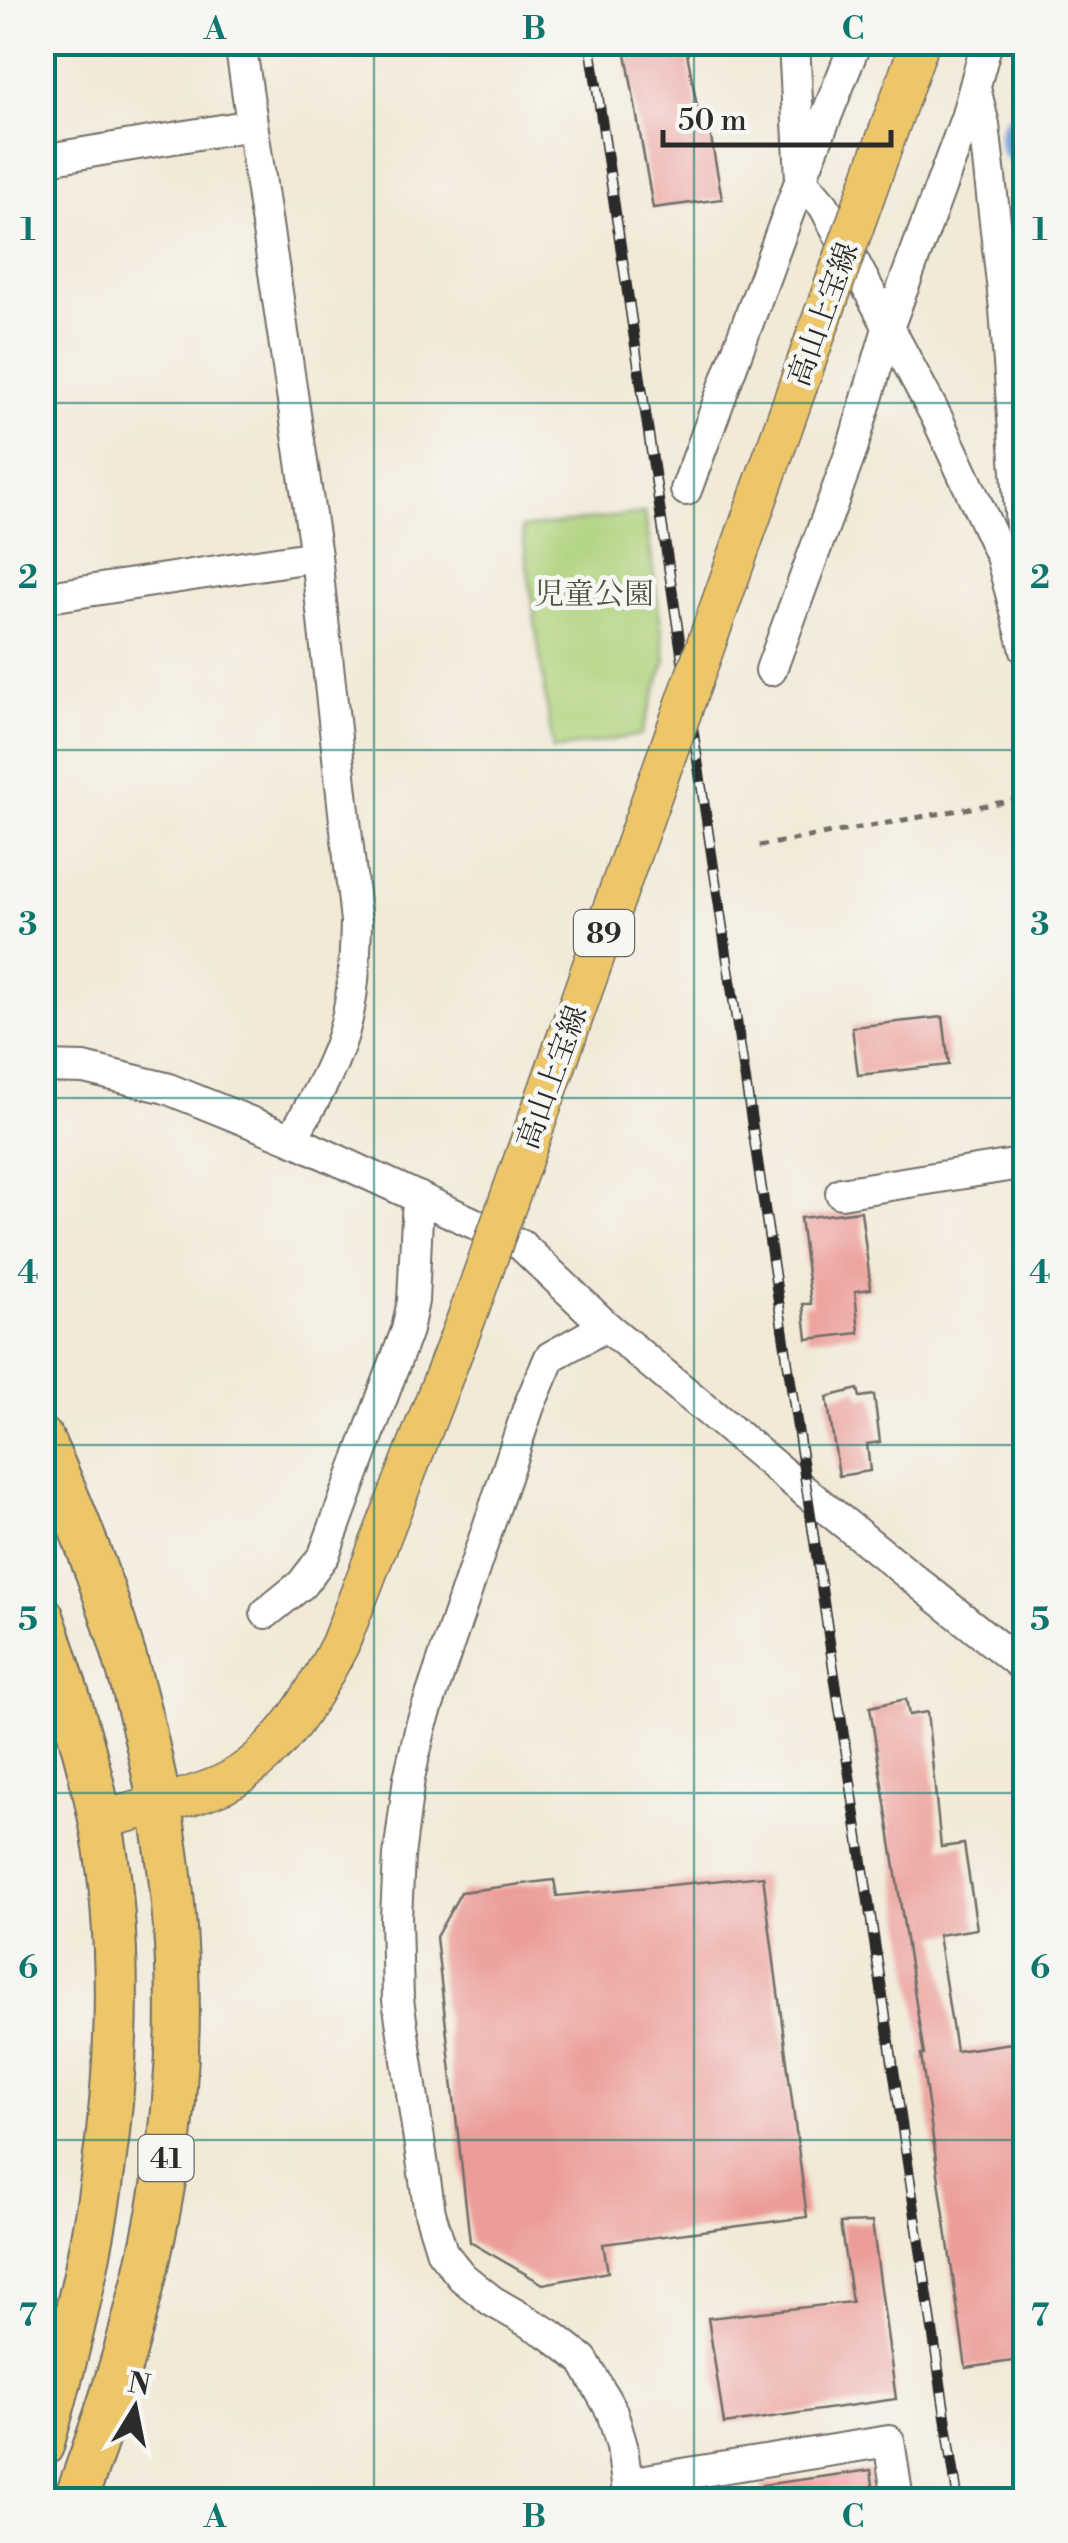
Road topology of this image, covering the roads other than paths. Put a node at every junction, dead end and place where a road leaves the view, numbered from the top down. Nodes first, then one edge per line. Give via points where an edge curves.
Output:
1 (240, 42) edge
2 (794, 42) edge
3 (856, 42) edge
4 (920, 42) edge
5 (987, 42) edge
6 (975, 85) junction
7 (252, 124) junction
8 (42, 160) edge
9 (801, 178) junction
10 (888, 325) junction
11 (686, 490) dead end
12 (316, 556) junction
13 (1026, 594) edge
14 (42, 598) edge
15 (1026, 650) edge
16 (771, 670) dead end
17 (42, 1067) edge
18 (292, 1139) junction
19 (1026, 1163) edge
20 (841, 1193) dead end
21 (418, 1197) junction
22 (606, 1326) junction
23 (42, 1439) edge
24 (266, 1613) dead end
25 (42, 1616) edge
26 (1026, 1669) edge
27 (160, 1804) junction
28 (100, 1820) junction
29 (42, 2446) edge
30 (628, 2492) edge
31 (75, 2500) edge
32 (898, 2500) edge

1 - 7 street
2 - 9 street
3 - 9 street
4 - 27 main road, 高山上宝線 / 89, bridge via 470,1308 340,1644 270,1749 216,1787
5 - 6 street
6 - 10 street
6 - 13 street via 1005,309
7 - 8 street
7 - 12 street
9 - 10 street via 824,206
9 - 11 street
10 - 15 street via 1001,556
10 - 16 street via 851,452
12 - 14 street
12 - 18 street via 350,851 355,970 334,1060
17 - 18 street via 122,1075
18 - 21 street
19 - 20 street
21 - 22 street via 521,1244
21 - 24 street via 413,1301 400,1349 324,1555
22 - 26 street
22 - 30 street via 550,1357 441,1659 409,1778 399,1856 398,2000 430,2213 442,2252 492,2301 583,2360 612,2412
23 - 27 highway, 41 via 102,1578
25 - 28 highway, 41
27 - 28 main road, 高山上宝線 / 89
27 - 31 highway, 41 via 177,1983 164,2178 143,2282
28 - 29 highway, 41 via 112,1902 116,2068 90,2257
30 - 32 street via 890,2441

